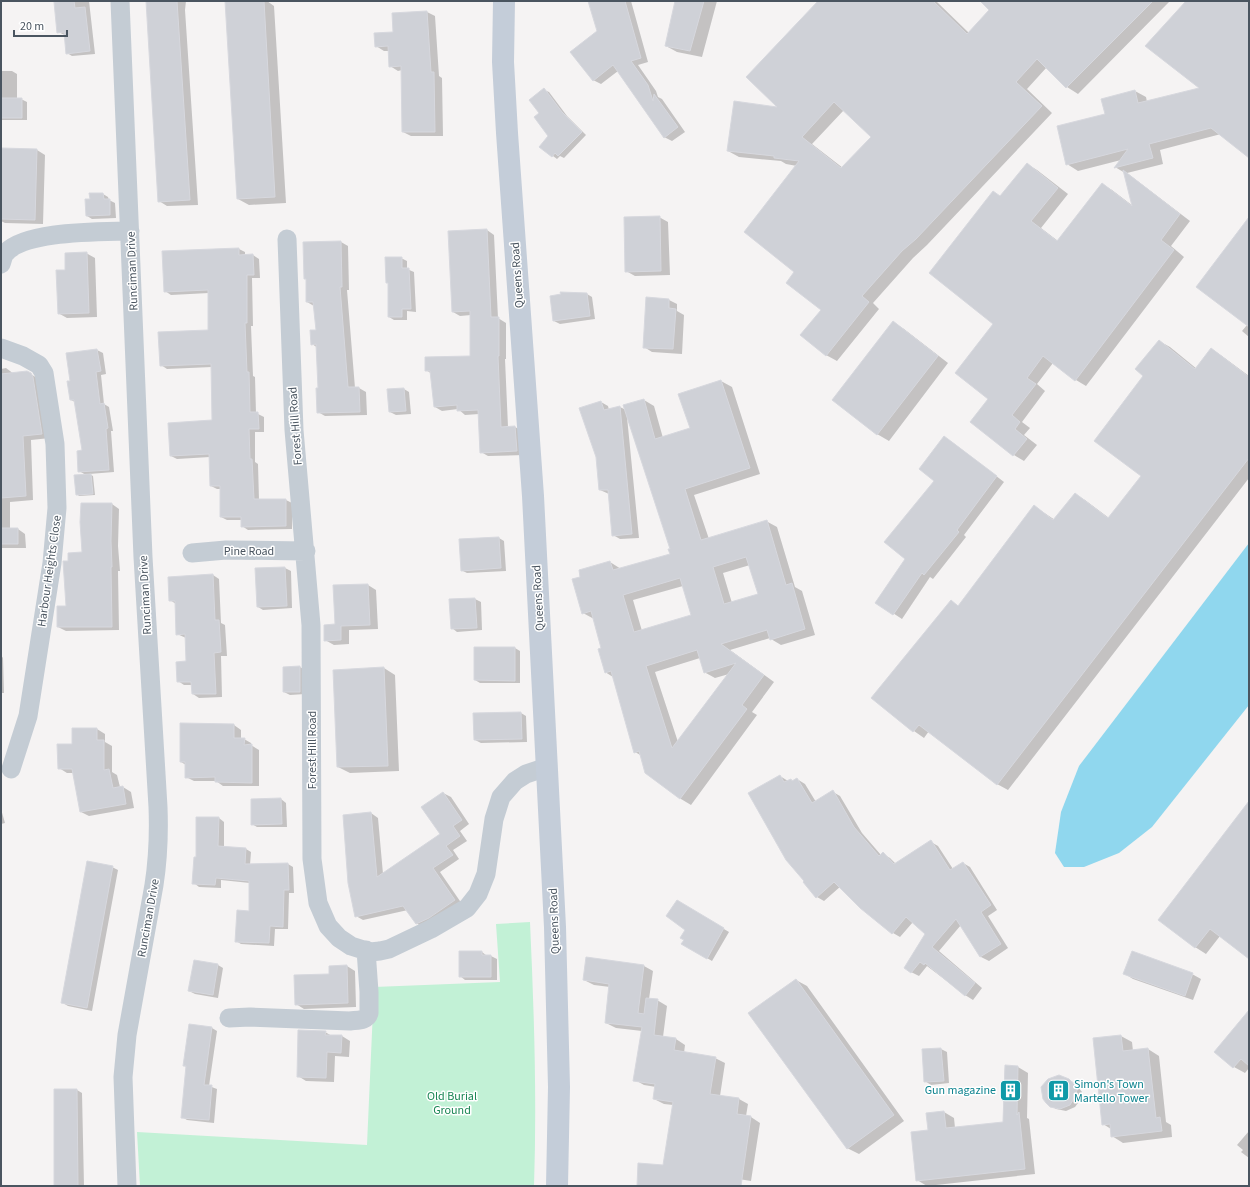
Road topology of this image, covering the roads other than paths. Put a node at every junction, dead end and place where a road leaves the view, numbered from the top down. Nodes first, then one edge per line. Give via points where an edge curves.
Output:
1 (120, 1) edge
2 (503, 6) edge
3 (130, 231) junction
4 (287, 239) dead end
5 (1, 264) edge
6 (1, 348) edge
7 (306, 551) junction
8 (192, 553) dead end
9 (548, 767) junction
10 (11, 769) dead end
11 (366, 950) junction
12 (229, 1018) dead end
13 (127, 1186) edge
14 (557, 1186) edge

1 - 3 street, Runciman Drive
2 - 9 main road, Queens Road via 507,133 531,473
3 - 5 street via 35,238 16,246 4,255
3 - 13 street, Runciman Drive via 143,549 159,833 154,885 123,1063
4 - 7 street, Forest Hill Road via 294,430
6 - 10 street, Harbour Heights Close via 39,364 44,373 55,444 57,508 52,563 28,716
7 - 8 street, Pine Road via 226,550
7 - 11 street, Forest Hill Road via 311,625 314,882 318,903 328,926 351,946
9 - 11 street, Forest Hill Road via 526,774 515,781 502,797 494,819 486,874 478,894 467,908 389,949 370,952
9 - 14 main road, Queens Road via 559,1087
11 - 12 street via 369,1013 364,1020

